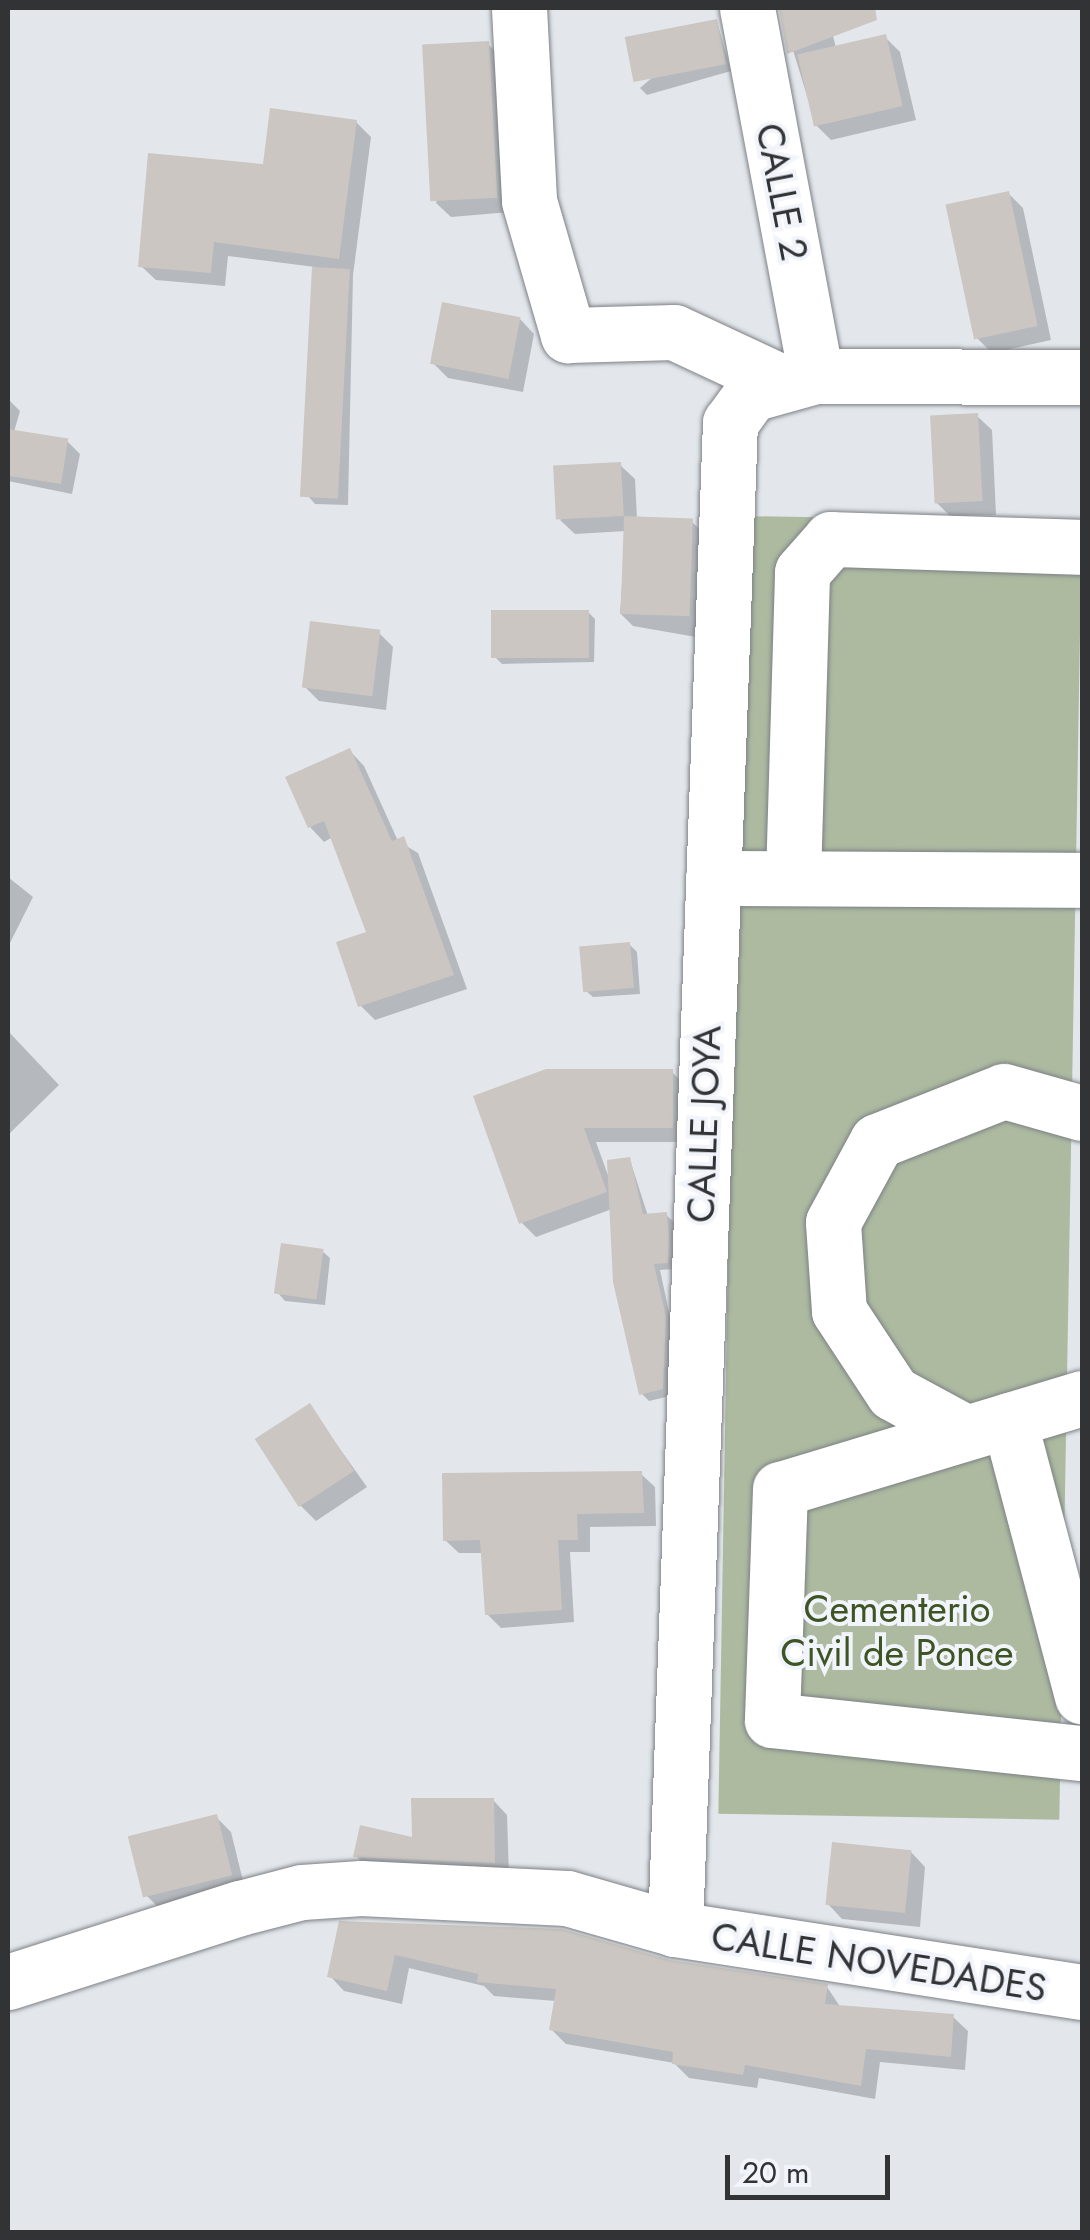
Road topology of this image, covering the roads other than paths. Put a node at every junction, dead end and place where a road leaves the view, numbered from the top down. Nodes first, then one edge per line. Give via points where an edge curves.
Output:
1 (519, 8) edge
2 (748, 8) edge
3 (1082, 377) edge
4 (798, 378) junction
5 (1082, 547) edge
6 (713, 878) junction
7 (793, 878) junction
8 (1082, 880) edge
9 (1082, 1113) edge
10 (1082, 1398) edge
11 (987, 1426) junction
12 (1082, 1697) edge
13 (1082, 1753) edge
14 (675, 1929) junction
15 (8, 1982) edge
16 (1082, 1992) edge

1 - 4 street via 529,201 568,335 674,332
2 - 4 street, CALLE 2
3 - 4 street
4 - 6 street, CALLE JOYA via 751,394 730,423
5 - 7 street via 831,539 802,572
6 - 7 street
6 - 14 street, CALLE JOYA
7 - 8 street
9 - 11 street via 1004,1091 877,1141 833,1222 839,1310 893,1393
10 - 11 street
11 - 12 street
11 - 13 street via 780,1489 772,1720
14 - 15 street, CALLE NOVEDADES via 567,1898 361,1888 302,1892
14 - 16 street, CALLE NOVEDADES

